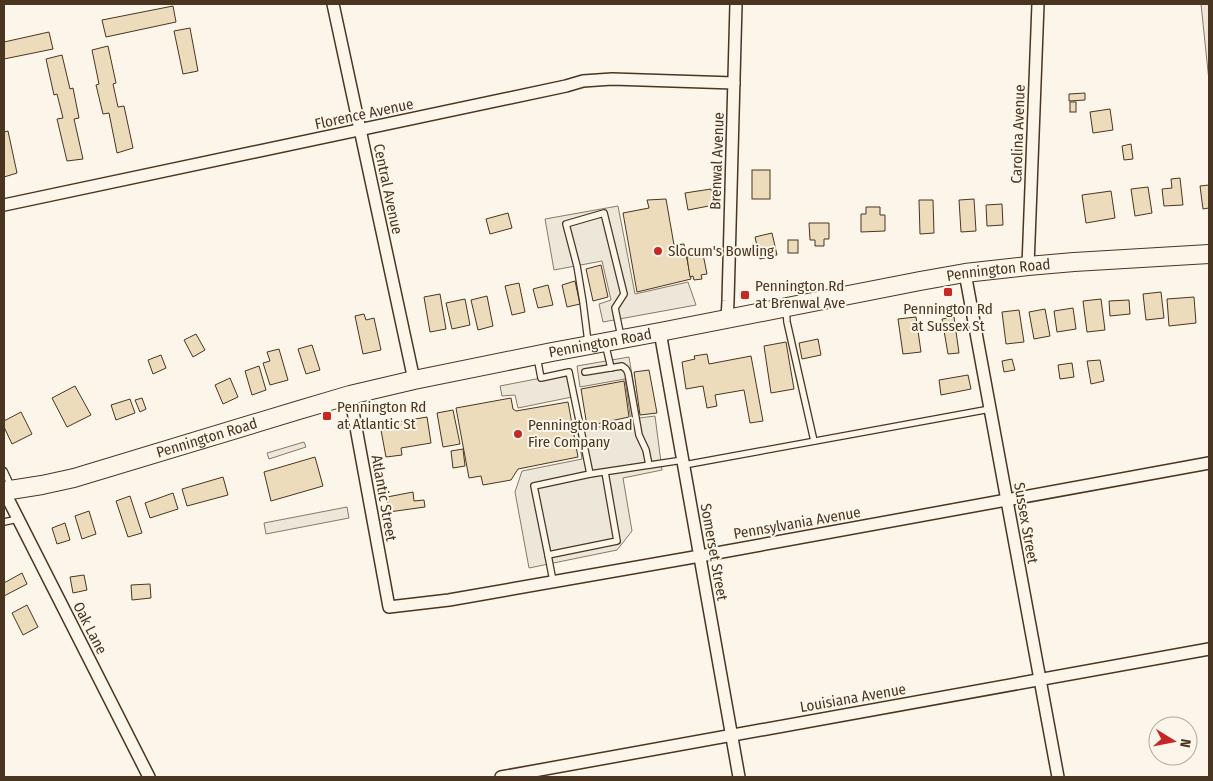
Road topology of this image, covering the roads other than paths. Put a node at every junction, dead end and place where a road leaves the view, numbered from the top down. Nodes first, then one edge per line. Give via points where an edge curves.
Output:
1 (333, 4) edge
2 (736, 4) edge
3 (1038, 4) edge
4 (734, 83) junction
5 (360, 130) junction
6 (4, 205) edge
7 (1209, 254) edge
8 (1028, 266) junction
9 (965, 274) junction
10 (786, 307) junction
11 (726, 319) junction
12 (660, 332) junction
13 (605, 342) junction
14 (537, 355) junction
15 (611, 368) junction
16 (585, 372) dead end
17 (414, 380) junction
18 (350, 395) junction
19 (990, 409) junction
20 (814, 441) junction
21 (683, 462) junction
22 (1209, 463) edge
23 (649, 465) junction
24 (4, 471) edge
25 (605, 472) junction
26 (590, 474) junction
27 (7, 491) edge
28 (1007, 499) junction
29 (18, 519) junction
30 (4, 522) edge
31 (548, 554) junction
32 (700, 556) junction
33 (554, 581) junction
34 (389, 607) joint
35 (1209, 648) edge
36 (1040, 679) junction
37 (732, 736) junction
38 (149, 777) edge
39 (501, 777) edge
40 (739, 777) edge
41 (1058, 777) edge

1 - 5 street, Central Avenue
2 - 4 street, Brenwal Avenue
3 - 8 street, Carolina Avenue
4 - 5 street, Florence Avenue via 592,80
4 - 11 street, Brenwal Avenue
5 - 6 street, Florence Avenue
5 - 17 street, Central Avenue
7 - 8 main road, Pennington Road
8 - 9 main road, Pennington Road
9 - 10 main road, Pennington Road
9 - 19 street, Sussex Street
10 - 11 main road, Pennington Road
10 - 20 lane
11 - 12 main road, Pennington Road
12 - 13 main road, Pennington Road
12 - 21 street, Somerset Street
13 - 13 lane via 615,308 624,294 604,213 566,224 583,302
13 - 14 main road, Pennington Road
13 - 15 lane
14 - 17 main road, Pennington Road
14 - 26 lane via 541,378 569,372
15 - 16 lane
15 - 23 lane via 622,366 628,373
17 - 18 main road, Pennington Road
18 - 27 main road, Pennington Road via 74,478
18 - 34 street, Atlantic Street
19 - 20 lane
19 - 28 street, Sussex Street
20 - 21 lane
21 - 23 lane
21 - 32 street, Somerset Street
22 - 28 street, Pennsylvania Avenue
23 - 25 lane
24 - 27 lane
25 - 26 lane
25 - 31 lane via 617,541
26 - 31 lane via 534,486
27 - 29 street, Oak Lane
28 - 32 street, Pennsylvania Avenue
28 - 36 street, Sussex Street
29 - 30 lane
29 - 38 street, Oak Lane
31 - 33 lane
32 - 33 street, Pennsylvania Avenue
32 - 37 street, Somerset Street
33 - 34 street, Pennsylvania Avenue
35 - 36 street, Louisiana Avenue
36 - 37 street, Louisiana Avenue
36 - 41 street, Sussex Street
37 - 39 street, Louisiana Avenue
37 - 40 street, Somerset Street

